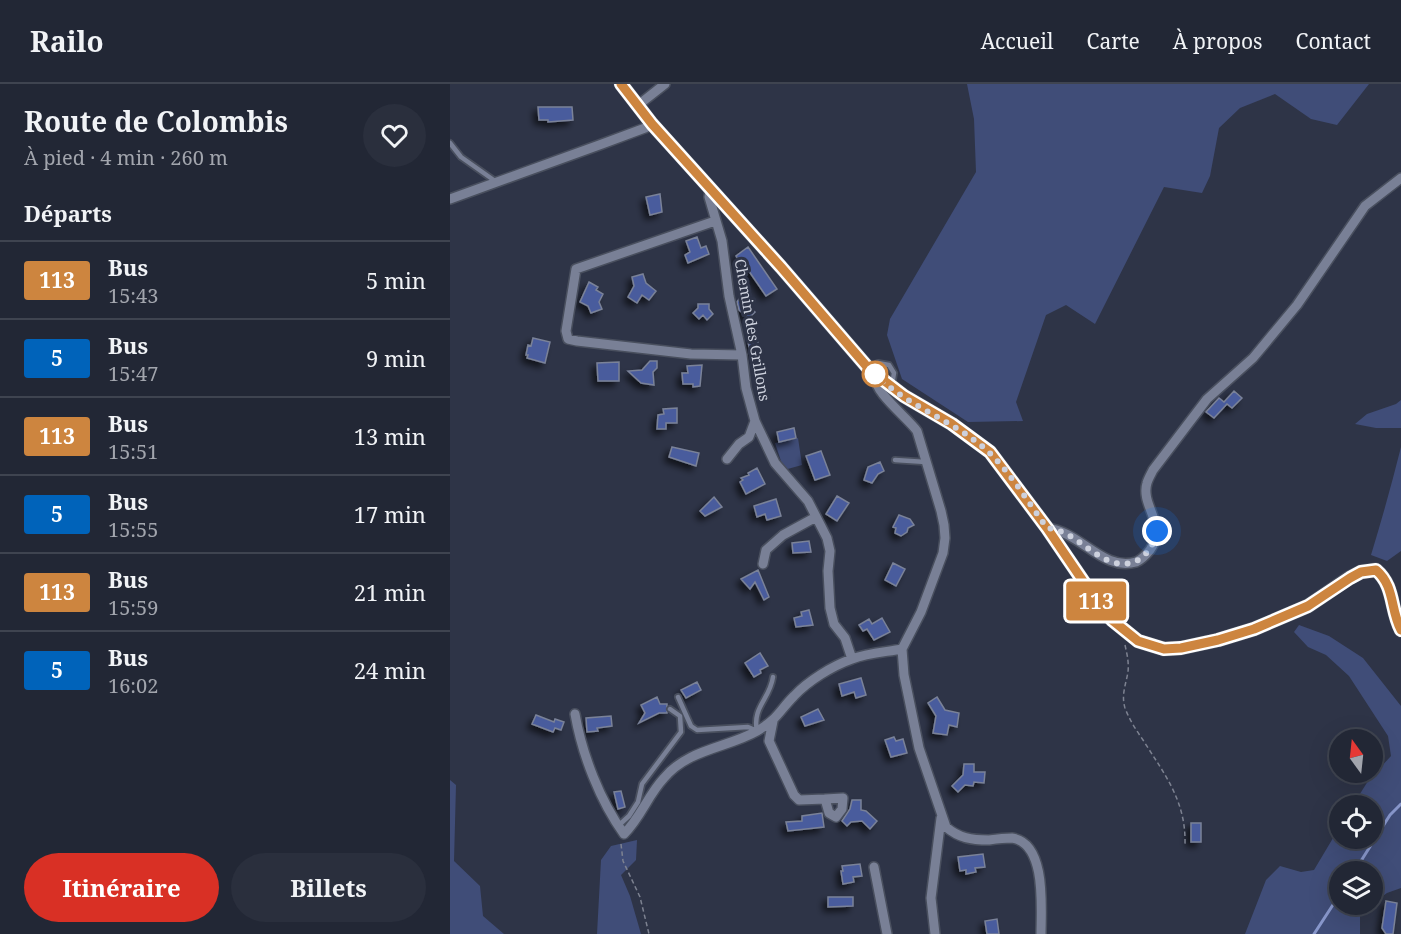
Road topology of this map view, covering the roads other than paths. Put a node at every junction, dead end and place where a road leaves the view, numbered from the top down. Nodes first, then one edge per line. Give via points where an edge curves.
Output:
1 (621, 84) edge
2 (666, 84) edge
3 (637, 106) junction
4 (652, 124) junction
5 (450, 143) edge
6 (1401, 178) edge
7 (496, 183) junction
8 (710, 189) junction
9 (450, 199) edge
10 (716, 221) junction
11 (742, 355) junction
12 (872, 372) junction
13 (755, 421) junction
14 (727, 459) dead end
15 (895, 460) dead end
16 (926, 462) junction
17 (816, 517) junction
18 (1047, 528) junction
19 (763, 564) dead end
20 (1401, 630) edge
21 (902, 649) junction
22 (852, 659) junction
23 (773, 677) dead end
24 (678, 697) dead end
25 (670, 709) dead end
26 (575, 714) dead end
27 (773, 721) junction
28 (757, 731) junction
29 (825, 799) dead end
30 (941, 815) junction
31 (621, 830) junction
32 (874, 867) dead end
33 (887, 934) edge
34 (935, 934) edge
35 (1041, 934) edge

1 - 3 street
2 - 3 street
3 - 4 street
4 - 7 street
4 - 8 street
5 - 7 lane via 461,157
6 - 18 street via 1365,206 1297,305 1252,358 1208,399 1154,470 1147,483 1147,495 1157,531 1147,554 1137,561 1111,562 1073,536
7 - 9 street
8 - 10 street, Chemin des Grillons
8 - 12 street
10 - 11 street, Chemin des Grillons via 723,241 729,296
10 - 11 street via 576,268 566,331 568,339 577,341 691,354
11 - 13 street, Chemin des Grillons
12 - 16 street via 878,388 917,431
12 - 18 street via 990,452
13 - 14 street via 749,436
13 - 17 street, Chemin des Grillons via 775,463 808,501
15 - 16 lane
16 - 21 street via 945,525 945,538 921,612
17 - 19 street via 783,535 766,550
17 - 22 street, Chemin des Grillons via 830,551 828,571 834,624 845,638
18 - 20 street via 1100,606 1125,632 1138,641 1164,649 1200,645 1274,621 1308,606 1361,572 1376,570 1390,588
21 - 22 street
21 - 30 street via 919,748
22 - 27 street via 810,682
23 - 28 lane via 772,688 754,719
24 - 28 lane via 691,726 697,730 748,727
25 - 31 lane via 680,716 681,732 642,784 638,802
26 - 31 street via 580,744
27 - 28 street
27 - 29 street via 769,741 794,795 799,800
28 - 31 street via 697,753 676,766 663,778 640,816
30 - 34 street via 930,898
30 - 35 street via 955,835 967,839 1012,838 1033,853 1040,888
32 - 33 street

